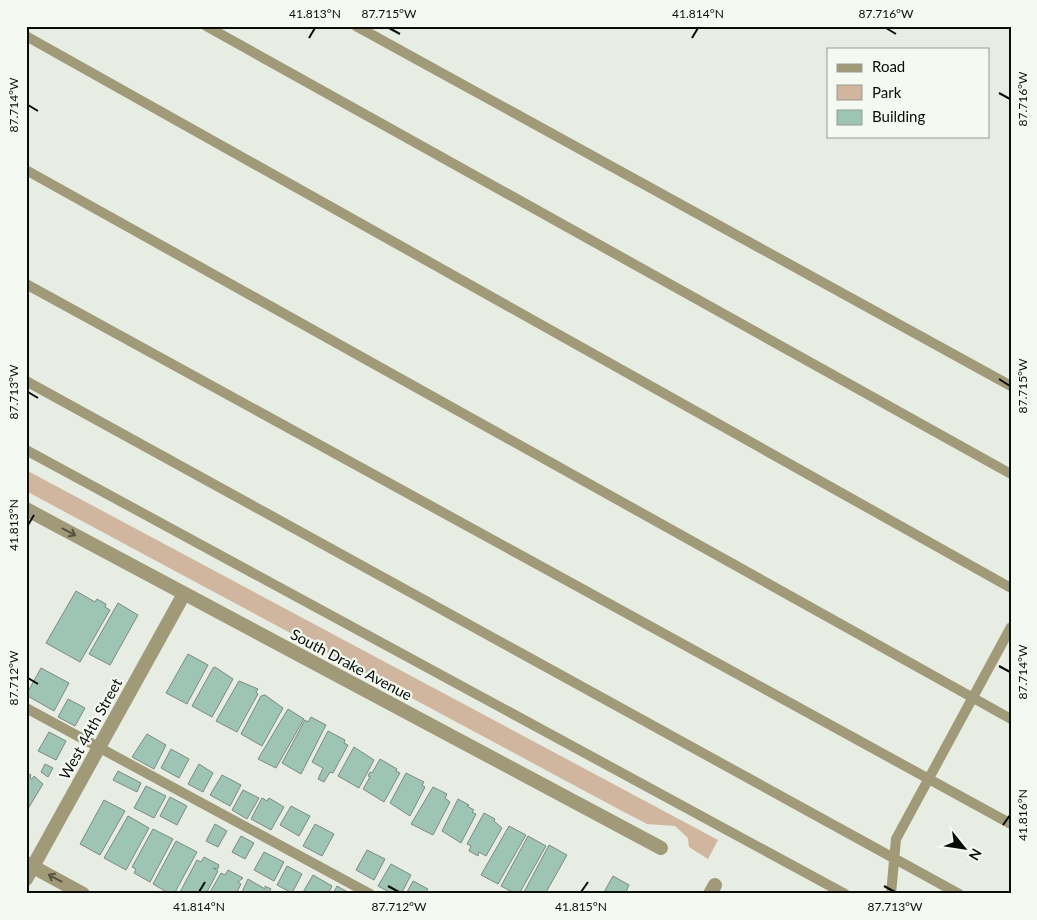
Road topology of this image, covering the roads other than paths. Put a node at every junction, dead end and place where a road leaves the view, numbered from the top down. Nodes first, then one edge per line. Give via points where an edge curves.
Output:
1 (206, 26) edge
2 (356, 26) edge
3 (26, 36) edge
4 (26, 170) edge
5 (26, 284) edge
6 (26, 381) edge
7 (1011, 386) edge
8 (26, 450) edge
9 (1011, 474) edge
10 (26, 509) edge
11 (1011, 588) edge
12 (184, 594) junction
13 (1011, 626) edge
14 (972, 698) junction
15 (26, 708) edge
16 (1011, 720) edge
17 (99, 747) junction
18 (927, 778) junction
19 (1011, 824) edge
20 (661, 848) dead end
21 (893, 858) junction
22 (28, 870) edge
23 (83, 894) edge
24 (370, 894) edge
25 (845, 894) edge
26 (891, 894) edge
27 (959, 894) edge

1 - 9 lane
2 - 7 lane
3 - 11 lane
4 - 14 lane
5 - 18 lane
6 - 21 lane
8 - 25 lane
10 -> 12 street, South Drake Avenue
12 - 17 street, West 44th Street
12 - 20 street, South Drake Avenue
13 - 14 lane
14 - 16 lane
14 - 18 lane
15 - 17 lane
17 - 22 street, West 44th Street
17 - 24 lane
18 - 19 lane
18 - 21 lane via 896,840
21 - 26 lane
21 - 27 lane
23 -> 22 street

